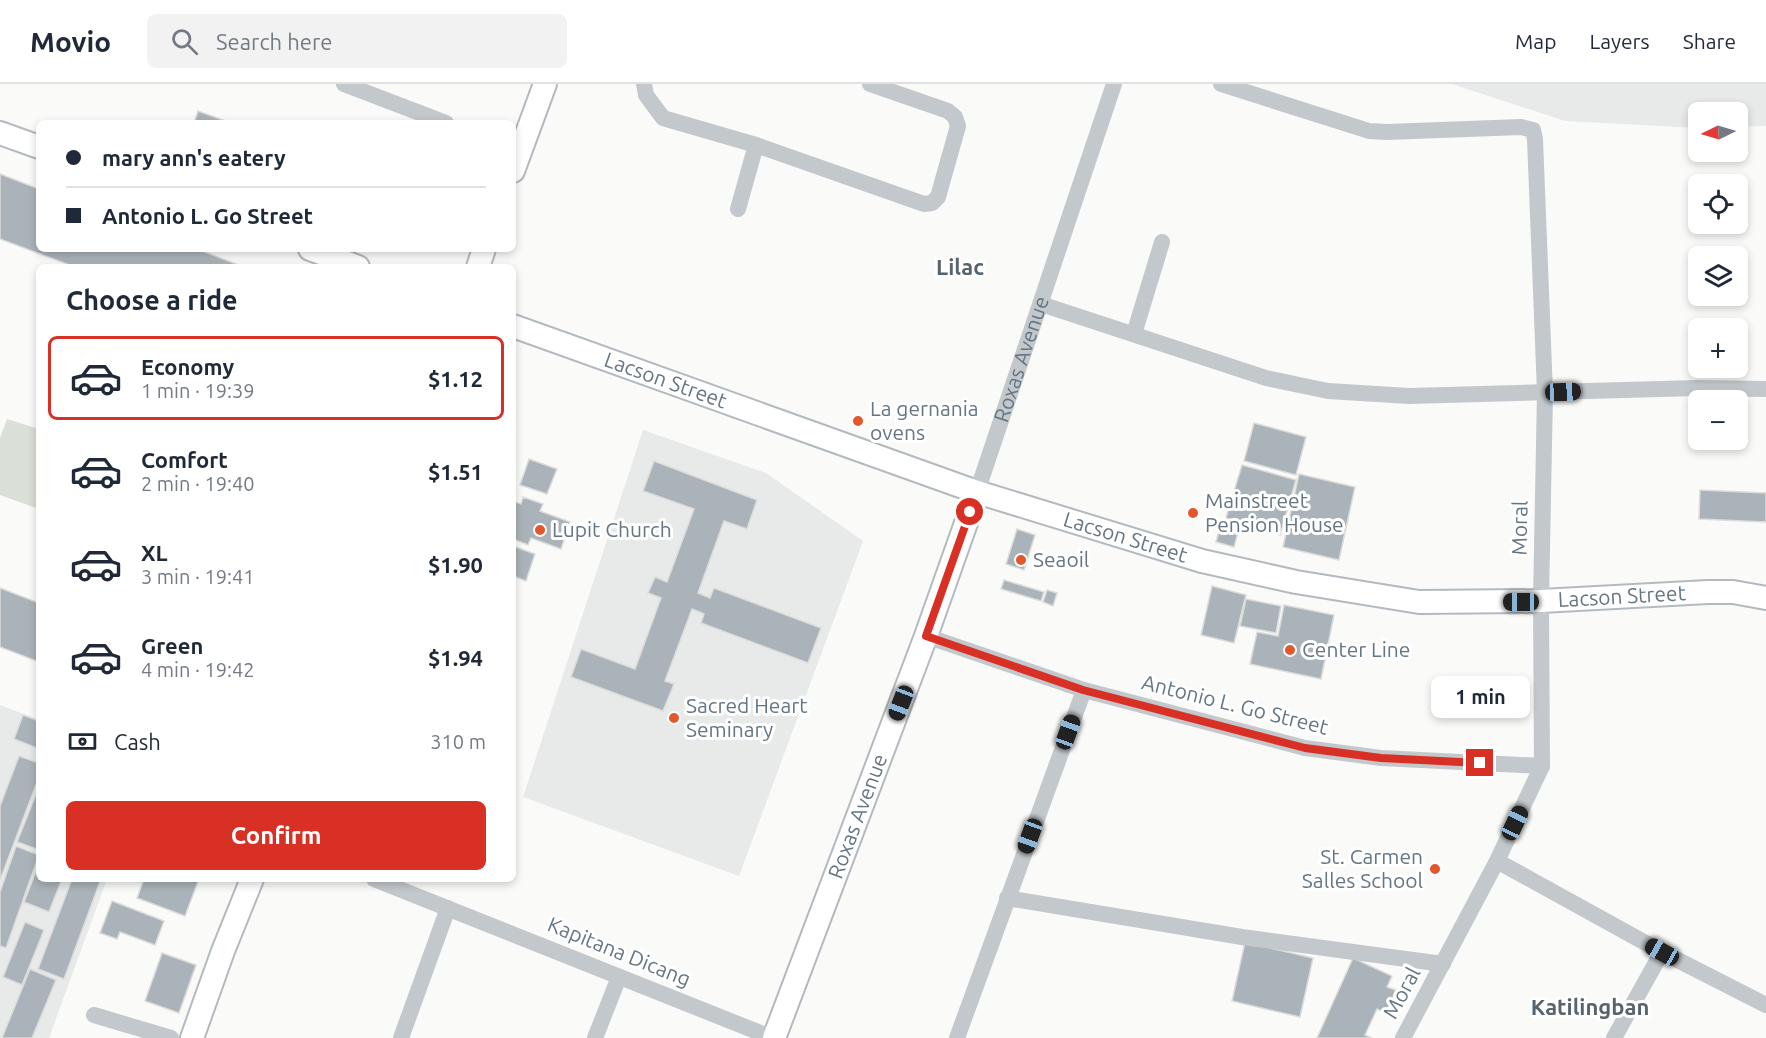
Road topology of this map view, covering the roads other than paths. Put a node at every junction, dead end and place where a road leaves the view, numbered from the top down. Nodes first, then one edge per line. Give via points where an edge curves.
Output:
1 (344, 84) edge
2 (545, 84) edge
3 (644, 84) edge
4 (870, 84) edge
5 (1114, 84) edge
6 (1221, 84) edge
7 (438, 120) edge
8 (0, 133) edge
9 (756, 145) junction
10 (36, 146) edge
11 (516, 155) edge
12 (738, 209) dead end
13 (1162, 242) dead end
14 (318, 252) edge
15 (350, 264) edge
16 (1041, 304) junction
17 (516, 327) edge
18 (1134, 334) junction
19 (1766, 389) edge
20 (1545, 393) junction
21 (977, 492) junction
22 (1766, 598) edge
23 (1541, 602) junction
24 (926, 636) junction
25 (1083, 690) junction
26 (1542, 766) junction
27 (1497, 861) junction
28 (251, 882) edge
29 (382, 882) edge
30 (1007, 898) junction
31 (448, 908) junction
32 (1662, 952) junction
33 (1443, 964) junction
34 (619, 976) junction
35 (1766, 1005) edge
36 (94, 1015) dead end
37 (171, 1038) edge
38 (192, 1038) edge
39 (401, 1038) edge
40 (595, 1038) edge
41 (774, 1038) edge
42 (957, 1038) edge
43 (1403, 1038) edge
44 (1614, 1038) edge

1 - 7 street
2 - 11 main road
3 - 9 street via 646,95 663,118
4 - 9 street via 956,117 958,126 941,187 932,202 924,204
5 - 16 street, Roxas Avenue
6 - 20 street, Moral via 1369,131 1521,127 1533,130
8 - 10 main road
9 - 12 street
13 - 18 street
14 - 15 main road
16 - 18 street
16 - 21 street, Roxas Avenue
17 - 21 main road, Lacson Street
18 - 20 street via 1266,378 1328,391 1409,396
19 - 20 street
20 - 23 street, Moral
21 - 23 main road, Lacson Street via 1202,561 1296,582 1419,602
21 - 24 main road, Roxas Avenue
22 - 23 main road, Lacson Street via 1708,592
23 - 26 street, Moral
24 - 25 street, Antonio L. Go Street
24 - 41 main road, Roxas Avenue
25 - 26 street, Antonio L. Go Street via 1338,754
25 - 30 street
26 - 27 street, Moral
27 - 32 street
27 - 33 street, Moral
28 - 38 main road
29 - 31 street, Kapitana Dicang
30 - 33 street via 1046,907
30 - 42 street
31 - 34 street, Kapitana Dicang
31 - 39 street
32 - 35 street
32 - 44 street
33 - 43 street, Moral
34 - 40 street
34 - 41 street, Kapitana Dicang
36 - 37 street

